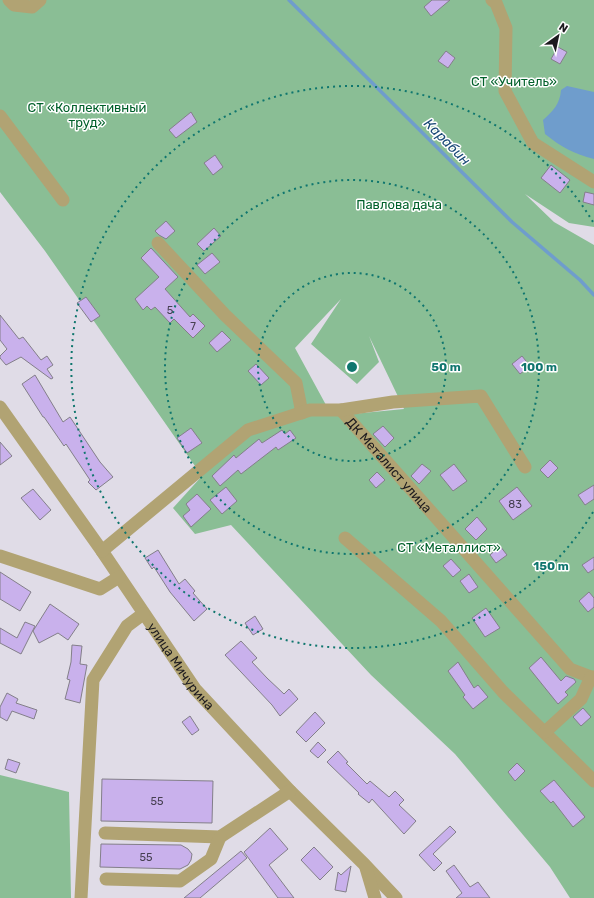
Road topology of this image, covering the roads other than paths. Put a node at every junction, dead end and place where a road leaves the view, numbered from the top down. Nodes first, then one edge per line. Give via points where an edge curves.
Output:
1 (9, 0) edge
2 (40, 0) edge
3 (492, 0) edge
4 (0, 116) edge
5 (594, 182) edge
6 (64, 200) dead end
7 (158, 243) dead end
8 (0, 406) edge
9 (341, 410) junction
10 (302, 413) junction
11 (525, 467) dead end
12 (345, 538) dead end
13 (102, 551) junction
14 (0, 556) edge
15 (119, 577) junction
16 (143, 614) junction
17 (592, 677) edge
18 (545, 732) junction
19 (594, 781) edge
20 (290, 791) junction
21 (105, 833) dead end
22 (220, 837) junction
23 (365, 865) junction
24 (106, 879) dead end
25 (81, 898) edge
26 (375, 898) edge
27 (396, 898) edge

1 - 2 street via 14,5 32,7
3 - 5 street via 506,28 506,91 533,143
4 - 6 street
7 - 10 street via 225,315 296,383
8 - 13 street, улица Мичурина
9 - 10 street via 310,410
9 - 11 street, ДК Металист улица via 393,402 481,396
9 - 17 street, ДК Металист улица via 570,668
10 - 13 street via 248,430
12 - 18 street via 440,621 503,692
13 - 15 street, улица Мичурина
14 - 15 street via 100,589
15 - 16 street, улица Мичурина
16 - 20 street, улица Мичурина via 194,689
16 - 25 street via 127,626 93,680
17 - 18 street via 581,699
18 - 19 street
20 - 22 street
20 - 23 street, улица Мичурина
21 - 22 street
22 - 24 street via 211,859 180,881
23 - 26 street
23 - 27 street, улица Мичурина

